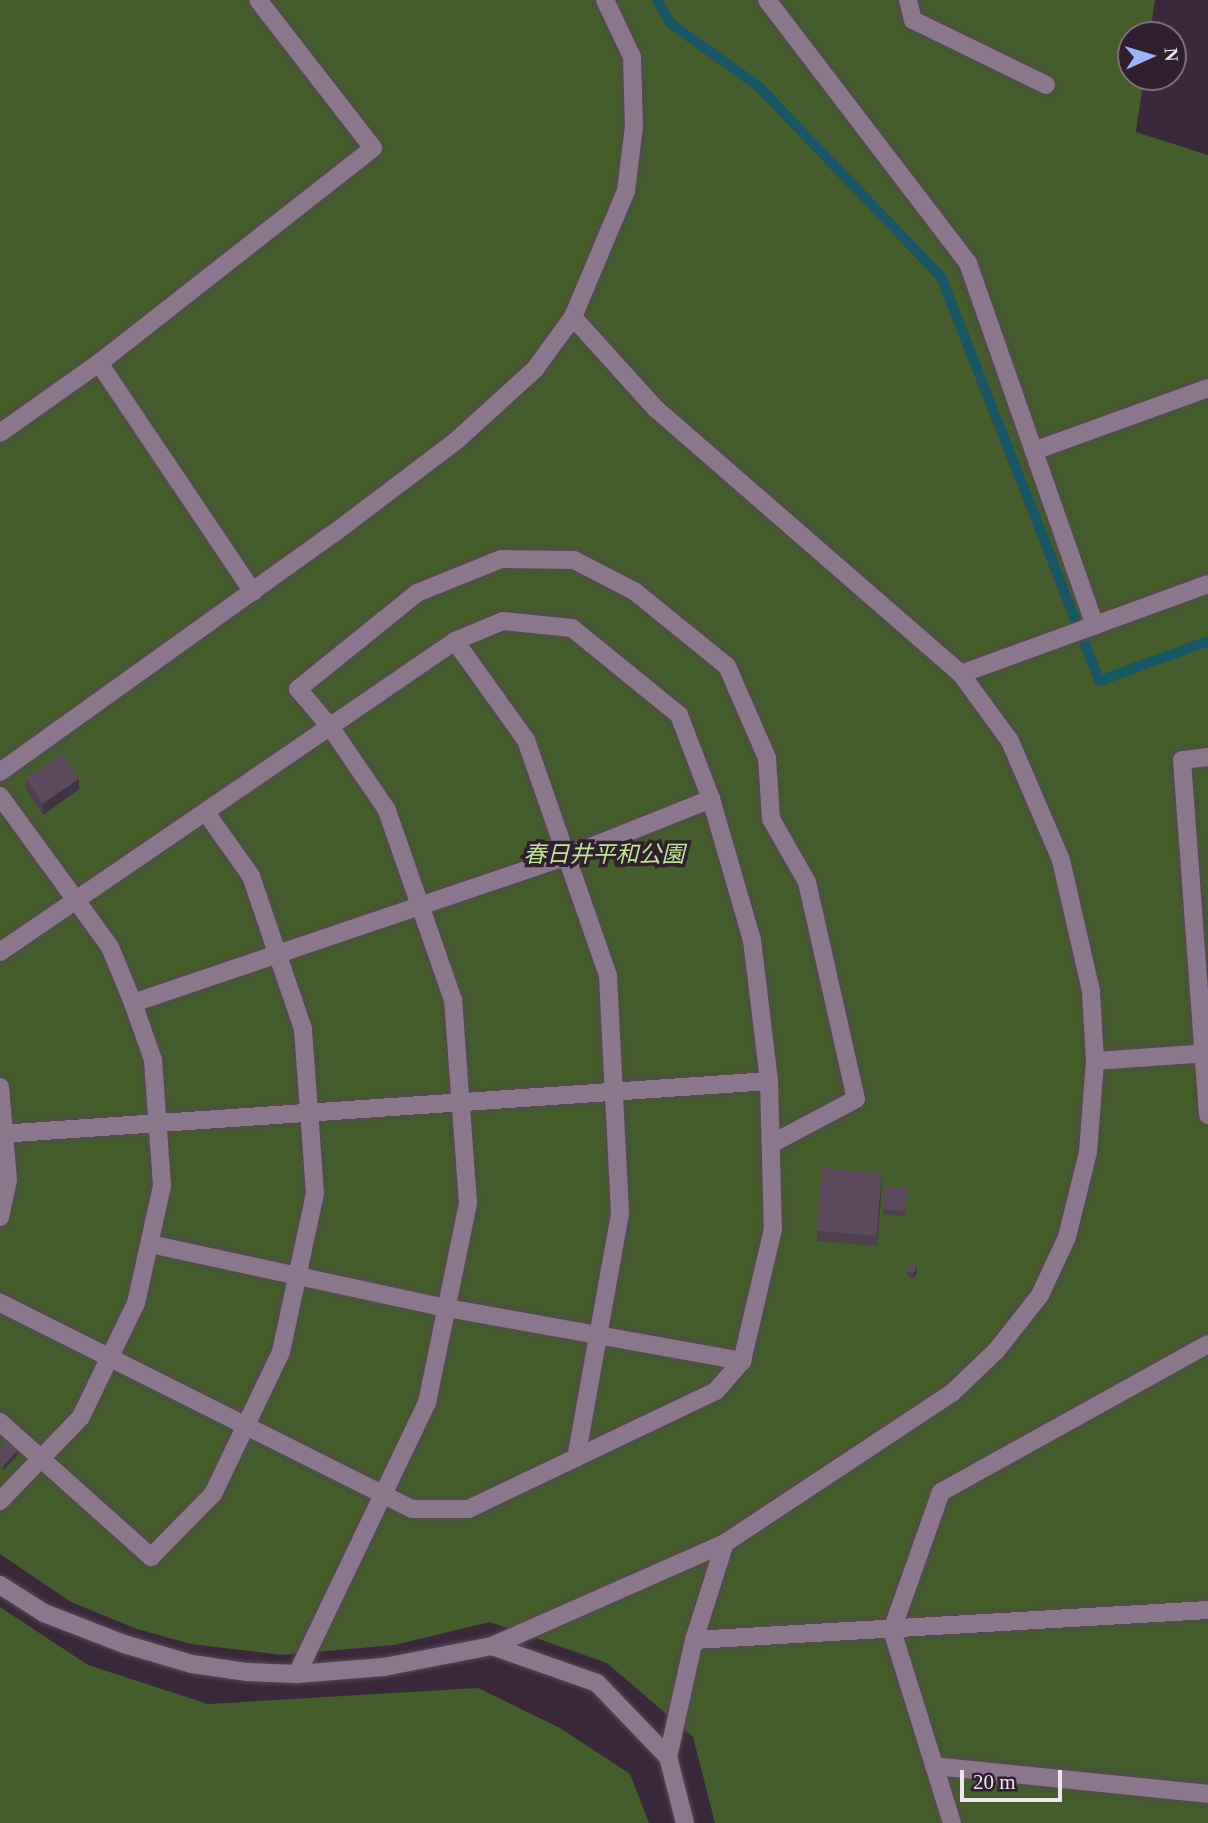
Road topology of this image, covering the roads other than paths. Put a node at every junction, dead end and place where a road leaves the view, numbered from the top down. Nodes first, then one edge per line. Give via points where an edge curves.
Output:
1 (258, 0) edge
2 (605, 0) edge
3 (767, 0) edge
4 (908, 0) edge
5 (1046, 85) dead end
6 (572, 317) junction
7 (99, 363) junction
8 (1208, 388) edge
9 (0, 433) edge
10 (1034, 452) junction
11 (1208, 584) edge
12 (253, 592) junction
13 (1095, 625) junction
14 (455, 641) junction
15 (961, 674) junction
16 (331, 728) junction
17 (1208, 757) edge
18 (0, 772) edge
19 (0, 796) edge
20 (711, 799) junction
21 (206, 814) junction
22 (568, 856) junction
23 (77, 897) junction
24 (420, 906) junction
25 (0, 952) edge
26 (274, 953) junction
27 (133, 1003) junction
28 (1206, 1053) edge
29 (1095, 1061) junction
30 (769, 1081) junction
31 (0, 1087) edge
32 (614, 1091) junction
33 (463, 1100) junction
34 (306, 1110) junction
35 (1208, 1115) edge
36 (156, 1124) junction
37 (3, 1133) edge
38 (771, 1144) junction
39 (0, 1217) edge
40 (150, 1244) junction
41 (301, 1274) junction
42 (0, 1303) edge
43 (447, 1308) junction
44 (597, 1337) junction
45 (1208, 1344) edge
46 (107, 1359) junction
47 (742, 1361) junction
48 (0, 1422) edge
49 (246, 1426) junction
50 (576, 1458) junction
51 (39, 1459) junction
52 (383, 1494) junction
53 (0, 1501) edge
54 (725, 1542) junction
55 (0, 1585) edge
56 (1208, 1610) edge
57 (892, 1630) junction
58 (694, 1640) junction
59 (492, 1646) junction
60 (297, 1674) junction
61 (668, 1758) junction
62 (934, 1766) junction
63 (1208, 1794) edge
64 (685, 1823) edge
65 (952, 1823) edge

1 - 7 street via 373,148
2 - 6 street via 632,57 634,126 626,191
3 - 10 street via 968,263
4 - 5 street via 913,20
6 - 12 street via 535,369 456,441
6 - 15 street via 656,409
7 - 9 street
7 - 12 street
8 - 10 street
10 - 13 street
11 - 13 street
12 - 18 street
13 - 15 street
14 - 16 street
14 - 20 street via 503,621 572,628 679,715
14 - 22 street via 526,740
15 - 29 street via 1010,741 1061,860 1091,991
16 - 21 street
16 - 24 street via 387,810
16 - 38 street via 298,690 417,593 501,559 574,560 634,592 727,666 767,758 771,819 807,883 856,1099
17 - 28 street via 1182,761
19 - 23 street
20 - 22 street
20 - 30 street via 752,940
21 - 23 street
21 - 26 street via 251,876
22 - 24 street
22 - 32 street via 608,976
23 - 25 street
23 - 27 street via 110,947
24 - 26 street
24 - 33 street via 453,1000
26 - 27 street
26 - 34 street via 303,1029
27 - 36 street via 153,1060
28 - 29 street
28 - 35 street
29 - 54 street via 1088,1153 1068,1237 1040,1295 996,1351 953,1393
30 - 32 street
30 - 38 street
31 - 37 street
32 - 33 street
32 - 44 street via 620,1214
33 - 34 street
33 - 43 street via 468,1203
34 - 36 street
34 - 41 street via 315,1193
36 - 37 street
36 - 40 street via 162,1186
37 - 39 street via 8,1180
38 - 47 street via 773,1229
40 - 41 street
40 - 46 street via 136,1303
41 - 43 street
41 - 49 street via 281,1352
42 - 46 street
43 - 44 street
43 - 52 street via 427,1403
44 - 47 street
44 - 50 street
45 - 57 street via 941,1492
46 - 49 street
46 - 51 street via 81,1417
47 - 50 street via 716,1391
48 - 51 street
49 - 51 street via 214,1494 151,1557
49 - 52 street
50 - 52 street via 469,1508 412,1509
51 - 53 street
52 - 60 street
54 - 58 street
54 - 59 street
55 - 60 street via 44,1613 124,1644 192,1664
56 - 57 street
57 - 58 street
57 - 62 street
58 - 61 street
59 - 60 street via 384,1667
59 - 61 street via 597,1683
61 - 64 street
62 - 63 street
62 - 65 street

